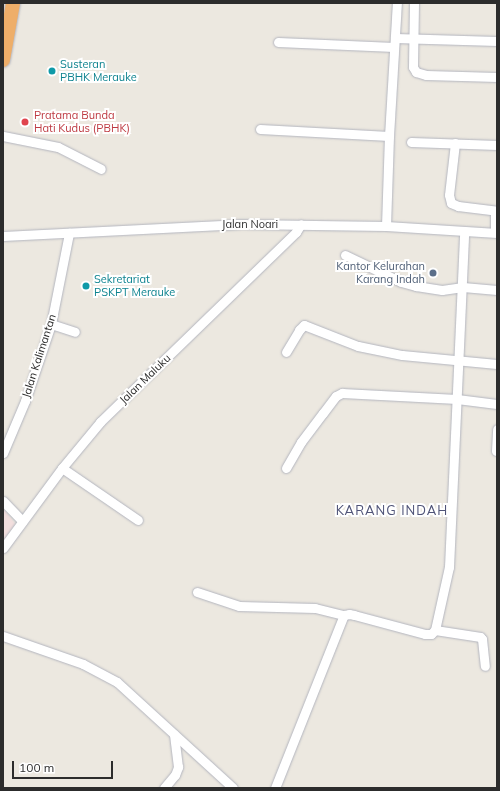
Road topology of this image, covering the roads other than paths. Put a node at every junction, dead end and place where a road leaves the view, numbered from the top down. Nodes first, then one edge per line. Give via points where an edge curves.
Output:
1 (13, 3) edge
2 (397, 3) edge
3 (414, 3) edge
4 (413, 40) junction
5 (497, 41) edge
6 (278, 42) dead end
7 (395, 42) junction
8 (4, 52) edge
9 (497, 77) edge
10 (260, 129) dead end
11 (3, 136) edge
12 (389, 136) junction
13 (411, 142) dead end
14 (455, 143) junction
15 (497, 145) edge
16 (101, 169) dead end
17 (496, 211) edge
18 (301, 224) junction
19 (386, 226) junction
20 (464, 230) junction
21 (496, 232) edge
22 (69, 233) junction
23 (3, 236) edge
24 (345, 255) dead end
25 (462, 287) junction
26 (497, 290) edge
27 (51, 324) junction
28 (75, 332) dead end
29 (286, 352) dead end
30 (459, 361) junction
31 (497, 364) edge
32 (457, 399) junction
33 (497, 404) edge
34 (497, 429) edge
35 (496, 451) dead end
36 (3, 454) edge
37 (286, 468) dead end
38 (64, 470) junction
39 (3, 501) edge
40 (138, 520) dead end
41 (22, 521) junction
42 (3, 548) edge
43 (197, 592) dead end
44 (344, 615) junction
45 (435, 630) junction
46 (3, 636) edge
47 (485, 666) dead end
48 (174, 734) junction
49 (164, 788) edge
50 (233, 788) edge
51 (275, 788) edge

1 - 8 highway
2 - 7 street
3 - 4 street
4 - 5 street
4 - 7 street
4 - 9 street via 413,67 417,73
6 - 7 street
7 - 12 street
10 - 12 street
11 - 16 street via 58,147
12 - 19 street
13 - 14 street
14 - 15 street
14 - 17 street via 449,195 451,203
17 - 21 street
18 - 19 street, Jalan Noari
18 - 22 street, Jalan Noari via 206,224
18 - 38 street, Jalan Maluku via 296,232 100,422
19 - 20 street, Jalan Noari
20 - 21 street, Jalan Noari
20 - 25 street
22 - 23 street, Jalan Noari
22 - 27 street, Jalan Kalimantan
24 - 25 street via 400,282 442,290
25 - 26 street
25 - 30 street
27 - 28 street
27 - 36 street, Jalan Kalimantan via 25,401
29 - 30 street via 304,325 358,346 402,355
30 - 31 street
30 - 32 street
32 - 33 street
32 - 37 street via 342,393 336,396 301,442
32 - 45 street via 449,567
34 - 35 street
38 - 40 street
38 - 41 street, Jalan Maluku
39 - 41 street
41 - 42 street, Jalan Maluku
43 - 44 street via 239,606 315,608
44 - 45 street via 354,615 425,634 431,634
44 - 51 street
45 - 47 street via 480,637
46 - 48 street via 101,672 117,682
48 - 49 street via 178,767
48 - 50 street

